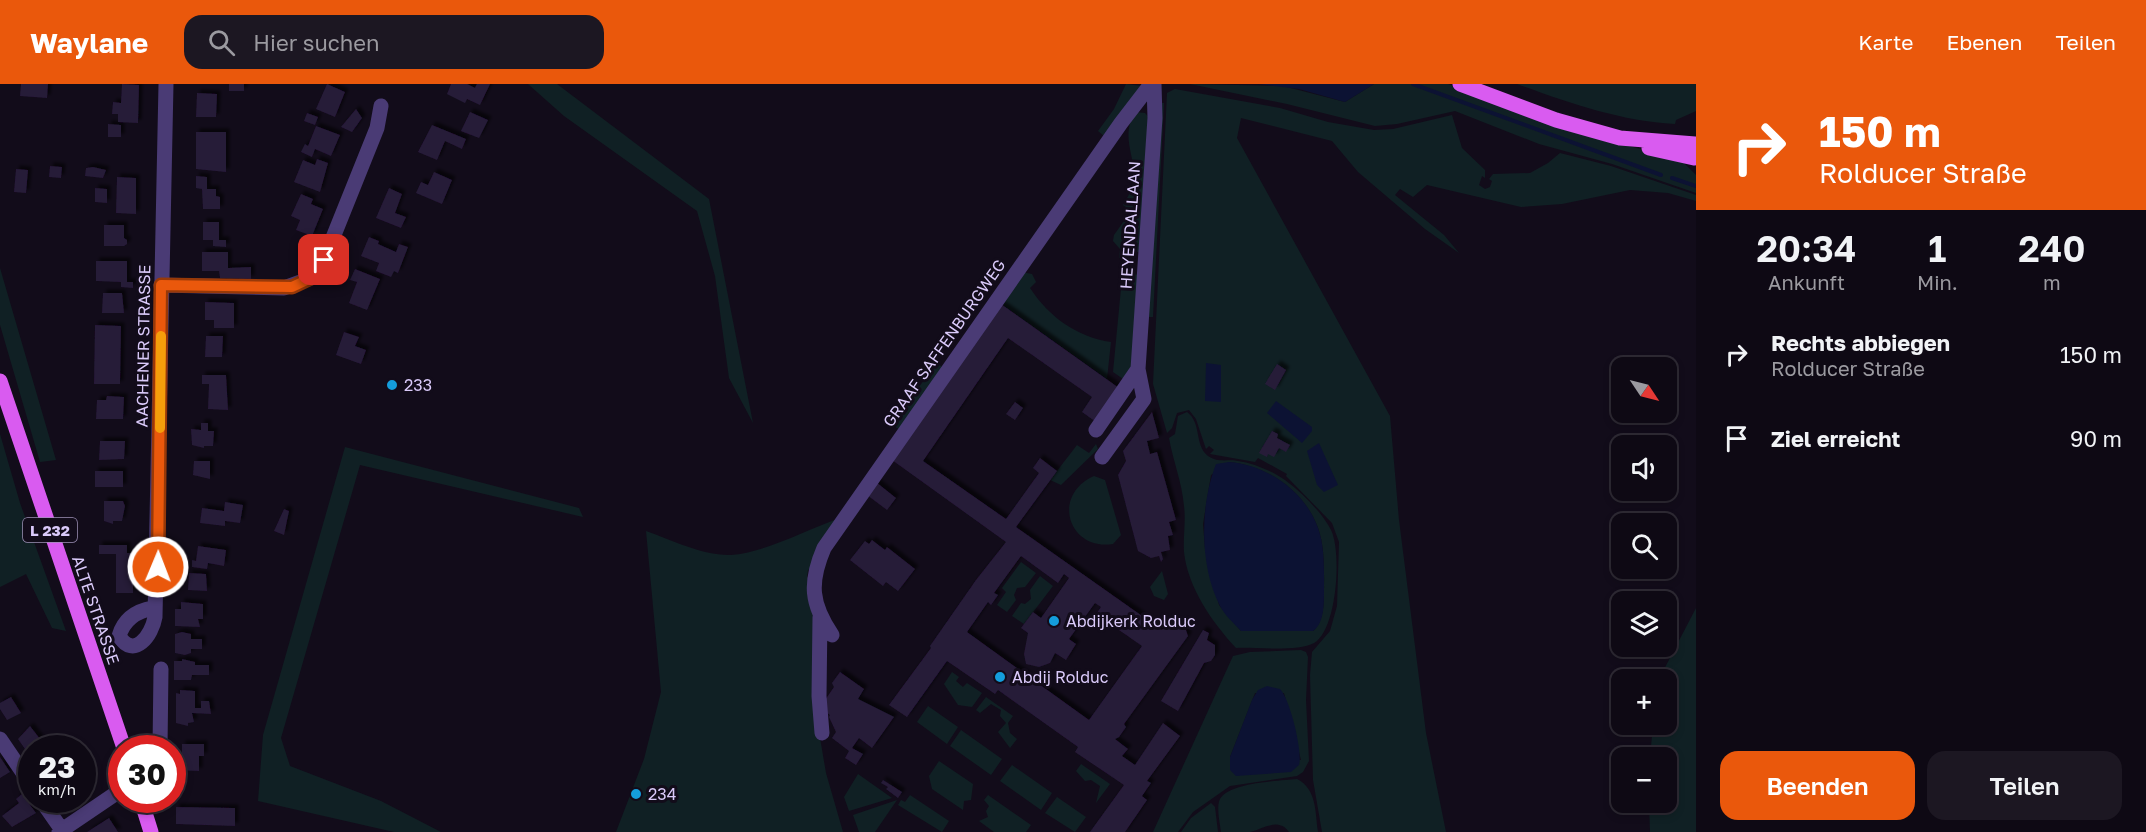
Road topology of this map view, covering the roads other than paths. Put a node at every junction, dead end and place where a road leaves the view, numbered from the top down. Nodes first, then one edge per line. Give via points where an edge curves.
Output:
1 (166, 84) edge
2 (1152, 84) edge
3 (1460, 84) edge
4 (381, 106) dead end
5 (1695, 152) edge
6 (161, 285) junction
7 (1138, 369) junction
8 (0, 381) edge
9 (1096, 430) dead end
10 (1102, 458) dead end
11 (153, 608) dead end
12 (820, 617) junction
13 (832, 635) dead end
14 (161, 669) dead end
15 (822, 733) dead end
16 (120, 735) edge
17 (160, 735) edge
18 (0, 739) edge
19 (18, 765) edge
20 (108, 800) edge
21 (49, 813) edge
22 (145, 813) edge
23 (60, 831) edge
24 (151, 832) edge

1 - 6 street, AACHENER STRASSE
2 - 7 street, HEYENDALLAAN via 1154,129
2 - 12 street, GRAAF SAFFENBURGWEG via 836,527 815,575 814,597
3 - 5 main road via 1646,148
4 - 6 street via 377,128 333,238 311,278 284,288
6 - 11 street, AACHENER STRASSE via 158,567
7 - 9 street
7 - 10 street, HEYENDALLAAN via 1144,399
8 - 16 main road, ALTE STRASSE / L 232
12 - 13 street, GRAAF SAFFENBURGWEG
12 - 15 street
14 - 17 street
18 - 19 street
20 - 23 street
21 - 23 street
22 - 24 main road

